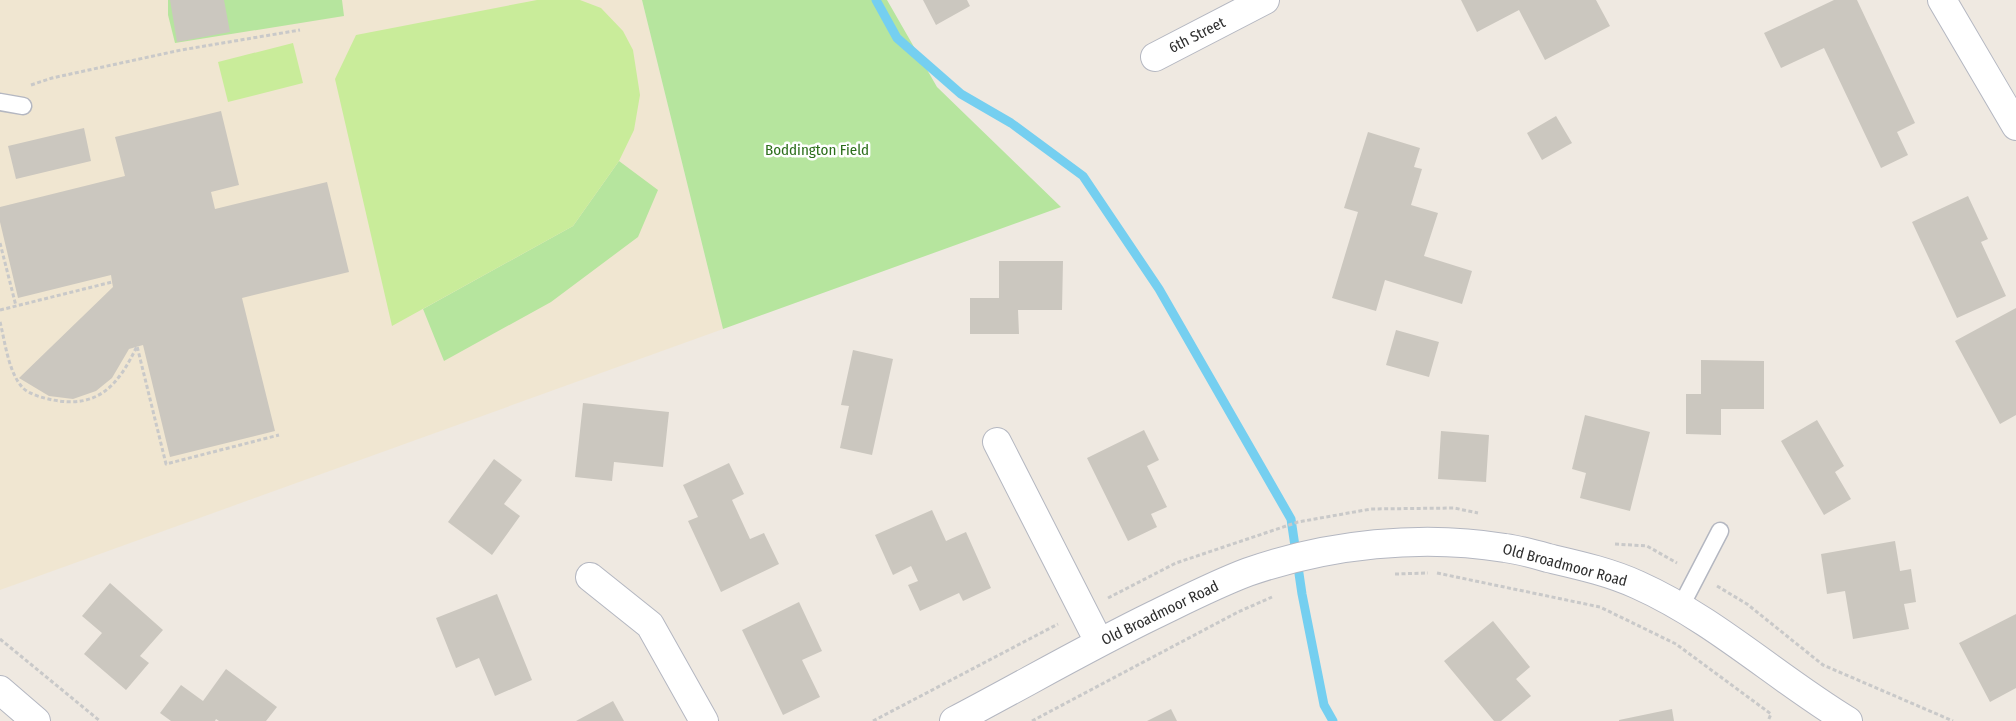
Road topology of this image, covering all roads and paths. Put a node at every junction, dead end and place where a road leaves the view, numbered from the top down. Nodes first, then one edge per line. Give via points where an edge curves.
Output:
1 (1265, 0) edge
2 (1942, 0) edge
3 (300, 30) dead end
4 (1155, 57) dead end
5 (26, 87) dead end
6 (0, 102) edge
7 (23, 106) dead end
8 (2016, 126) edge
9 (0, 243) edge
10 (112, 282) dead end
11 (16, 306) junction
12 (0, 310) edge
13 (0, 322) edge
14 (280, 435) dead end
15 (997, 442) dead end
16 (1298, 522) dead end
17 (1278, 528) dead end
18 (1720, 531) dead end
19 (1393, 574) dead end
20 (590, 577) dead end
21 (1278, 594) dead end
22 (1680, 608) junction
23 (0, 639) edge
24 (1099, 642) junction
25 (0, 690) edge
26 (972, 717) edge
27 (1843, 720) edge
28 (36, 721) edge
29 (100, 721) edge
30 (704, 721) edge
31 (1032, 721) edge
32 (1768, 721) edge

1 - 4 street, 6th Street
2 - 8 street
3 - 5 path via 181,50 52,78
6 - 7 lane
9 - 11 path
10 - 11 path
11 - 12 path
13 - 14 path via 14,374 22,388 42,398 67,403 88,400 110,388 124,373 137,346 166,464
15 - 24 street
16 - 17 path
18 - 22 lane
19 - 32 path via 1438,573 1600,607 1676,644 1771,714
20 - 30 street via 650,625
21 - 31 path
22 - 24 street, Old Broadmoor Road via 1637,584 1506,548 1455,543 1400,543 1297,558 1248,572
22 - 27 street, Old Broadmoor Road
23 - 29 path
24 - 26 street, Old Broadmoor Road
25 - 28 street

